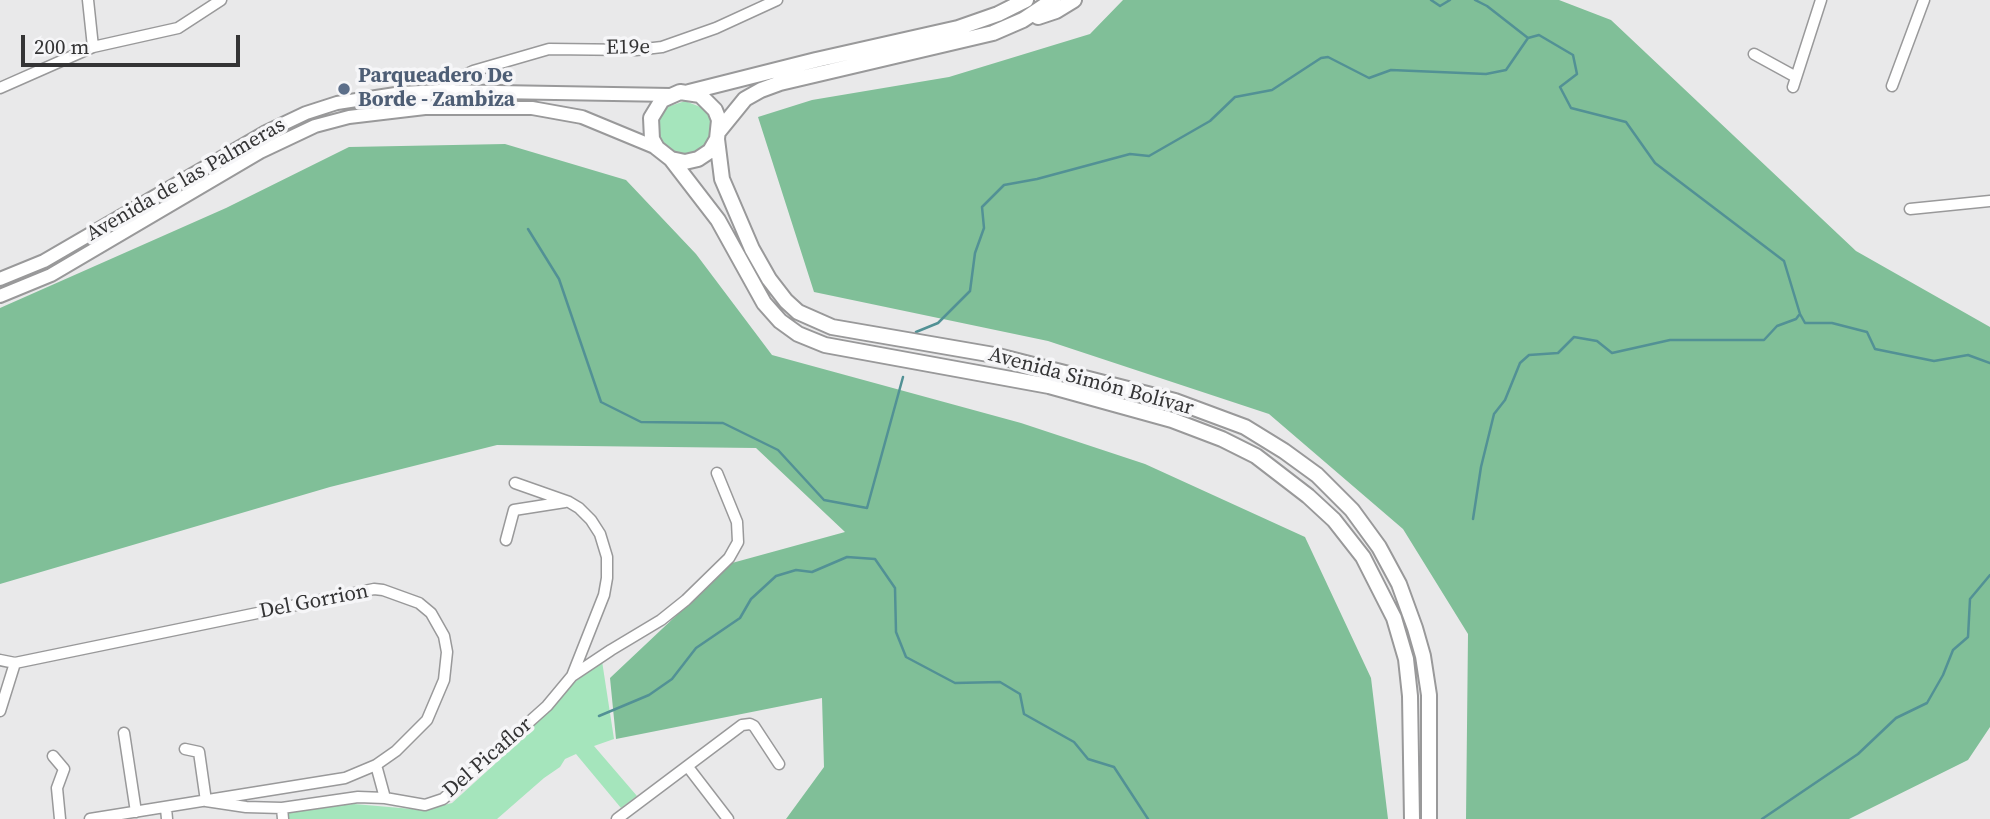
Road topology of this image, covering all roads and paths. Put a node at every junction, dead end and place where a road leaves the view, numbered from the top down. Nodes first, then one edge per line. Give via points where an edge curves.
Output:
1 (88, 0) edge
2 (221, 0) edge
3 (776, 0) edge
4 (1026, 0) edge
5 (1053, 0) edge
6 (1074, 0) edge
7 (1821, 0) edge
8 (1921, 1) edge
9 (1023, 20) junction
10 (93, 47) junction
11 (1754, 54) dead end
12 (816, 60) junction
13 (473, 71) junction
14 (1892, 86) dead end
15 (0, 88) edge
16 (440, 91) junction
17 (473, 91) junction
18 (689, 92) junction
19 (663, 94) junction
20 (718, 135) junction
21 (657, 148) junction
22 (671, 159) junction
23 (1990, 201) edge
24 (1910, 209) dead end
25 (0, 279) edge
26 (0, 296) edge
27 (717, 473) dead end
28 (515, 483) dead end
29 (569, 502) junction
30 (506, 540) dead end
31 (0, 660) edge
32 (15, 663) junction
33 (572, 677) junction
34 (0, 711) edge
35 (124, 733) dead end
36 (186, 749) dead end
37 (54, 756) dead end
38 (779, 764) dead end
39 (376, 765) junction
40 (688, 767) junction
41 (385, 798) junction
42 (206, 801) junction
43 (282, 808) junction
44 (136, 812) junction
45 (159, 812) edge
46 (60, 819) edge
47 (90, 819) edge
48 (167, 819) edge
49 (284, 819) edge
50 (617, 819) edge
51 (727, 819) edge
52 (1412, 819) edge
53 (1429, 819) edge

1 - 10 street
2 - 10 street via 178,28
3 - 13 street, E19e via 662,47 549,49
4 - 12 highway via 958,28
5 - 9 highway
6 - 9 highway
7 - 11 street via 1794,82
8 - 14 street
9 - 20 highway via 993,33 761,90 746,99
10 - 15 street
12 - 18 highway
12 - 19 highway via 788,61 671,85
13 - 16 street, E19e
13 - 17 street
16 - 17 main road, Avenida de las Palmeras
16 - 25 main road, Avenida de las Palmeras via 366,97 306,113 44,261
17 - 19 main road, Avenida de las Palmeras
18 - 19 highway
18 - 20 highway via 715,110
19 - 21 highway via 649,128
20 - 22 highway via 710,151 698,159
20 - 53 highway, Avenida Simón Bolívar via 722,179 752,249 769,279 798,312 832,327 994,355 1175,401 1245,427 1317,475 1352,510 1379,547 1415,628 1429,695
21 - 22 highway
21 - 26 main road, Avenida de las Palmeras via 582,117 532,108 425,108 349,117 315,126 260,152 51,275
22 - 52 highway, Avenida Simón Bolívar via 718,220 764,303 798,334 825,345 1049,386 1172,420 1255,456 1308,496 1363,557 1394,618 1406,659 1410,696
23 - 24 street
27 - 33 street via 737,522 738,542 729,558 661,620
28 - 29 street
29 - 30 street via 514,510
29 - 33 street via 591,520 607,557 604,595
31 - 32 street
32 - 34 street
32 - 39 street, Del Gorrion via 383,590 419,603 431,614 447,652 444,680 427,720
33 - 41 street, Del Picaflor via 547,706 443,799 425,804
35 - 44 street
36 - 42 street via 199,751
37 - 46 street via 64,769 57,788
38 - 40 street via 750,724 742,725
39 - 41 street
39 - 42 street, Del Gorrion via 345,778
40 - 50 street
40 - 51 street
41 - 43 street, Del Picaflor via 358,797
42 - 43 street, Del Picaflor
42 - 45 street, Del Gorrion
43 - 49 street
44 - 45 street, Del Gorrion
44 - 47 street, Del Gorrion
45 - 48 street

